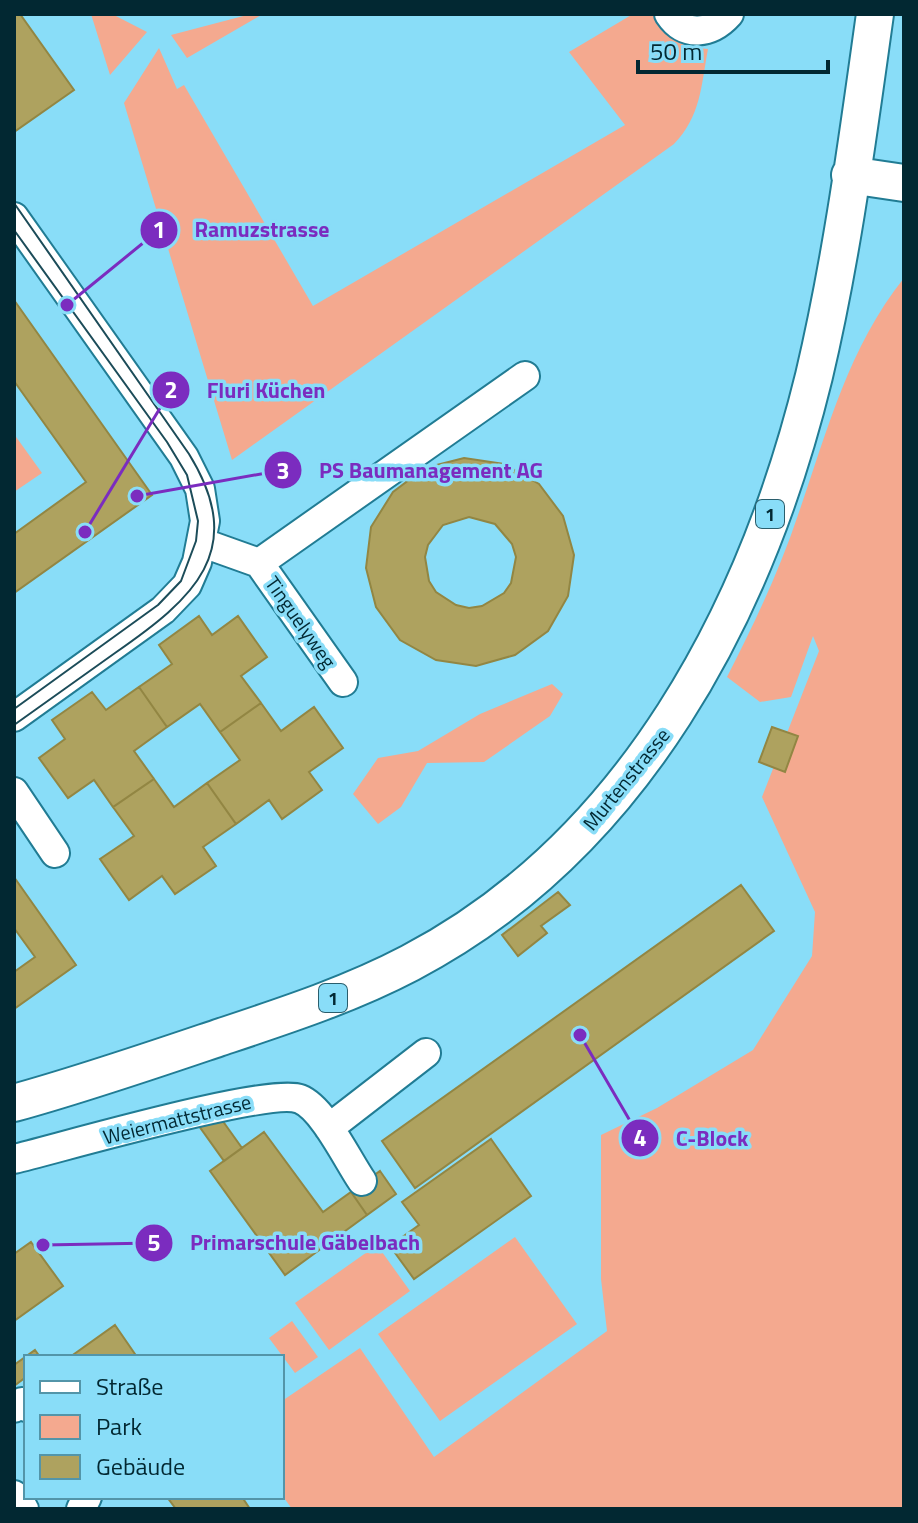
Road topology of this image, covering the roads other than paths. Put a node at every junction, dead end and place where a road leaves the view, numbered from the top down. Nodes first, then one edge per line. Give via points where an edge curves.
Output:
1 (669, 14) edge
2 (729, 14) edge
3 (875, 14) edge
4 (850, 175) junction
5 (904, 183) edge
6 (14, 217) edge
7 (525, 376) dead end
8 (203, 543) junction
9 (259, 563) junction
10 (343, 682) dead end
11 (14, 717) edge
12 (14, 792) edge
13 (55, 853) dead end
14 (426, 1053) dead end
15 (14, 1103) edge
16 (329, 1128) junction
17 (14, 1159) edge
18 (362, 1181) dead end
19 (14, 1495) edge
20 (24, 1509) edge

1 - 2 street via 678,25 694,31 711,28
3 - 4 main road, Murtenstrasse
4 - 5 main road
4 - 15 main road, Murtenstrasse / 1 via 814,376 756,555 677,713 600,816 503,904 369,984
6 - 8 street via 184,457 200,489
7 - 9 street
8 - 9 street
8 - 11 street via 177,598
9 - 10 street, Tinguelyweg
12 - 13 street
14 - 16 street
16 - 17 street, Weiermattstrasse via 299,1098 275,1097
16 - 18 street, Weiermattstrasse
19 - 20 street

